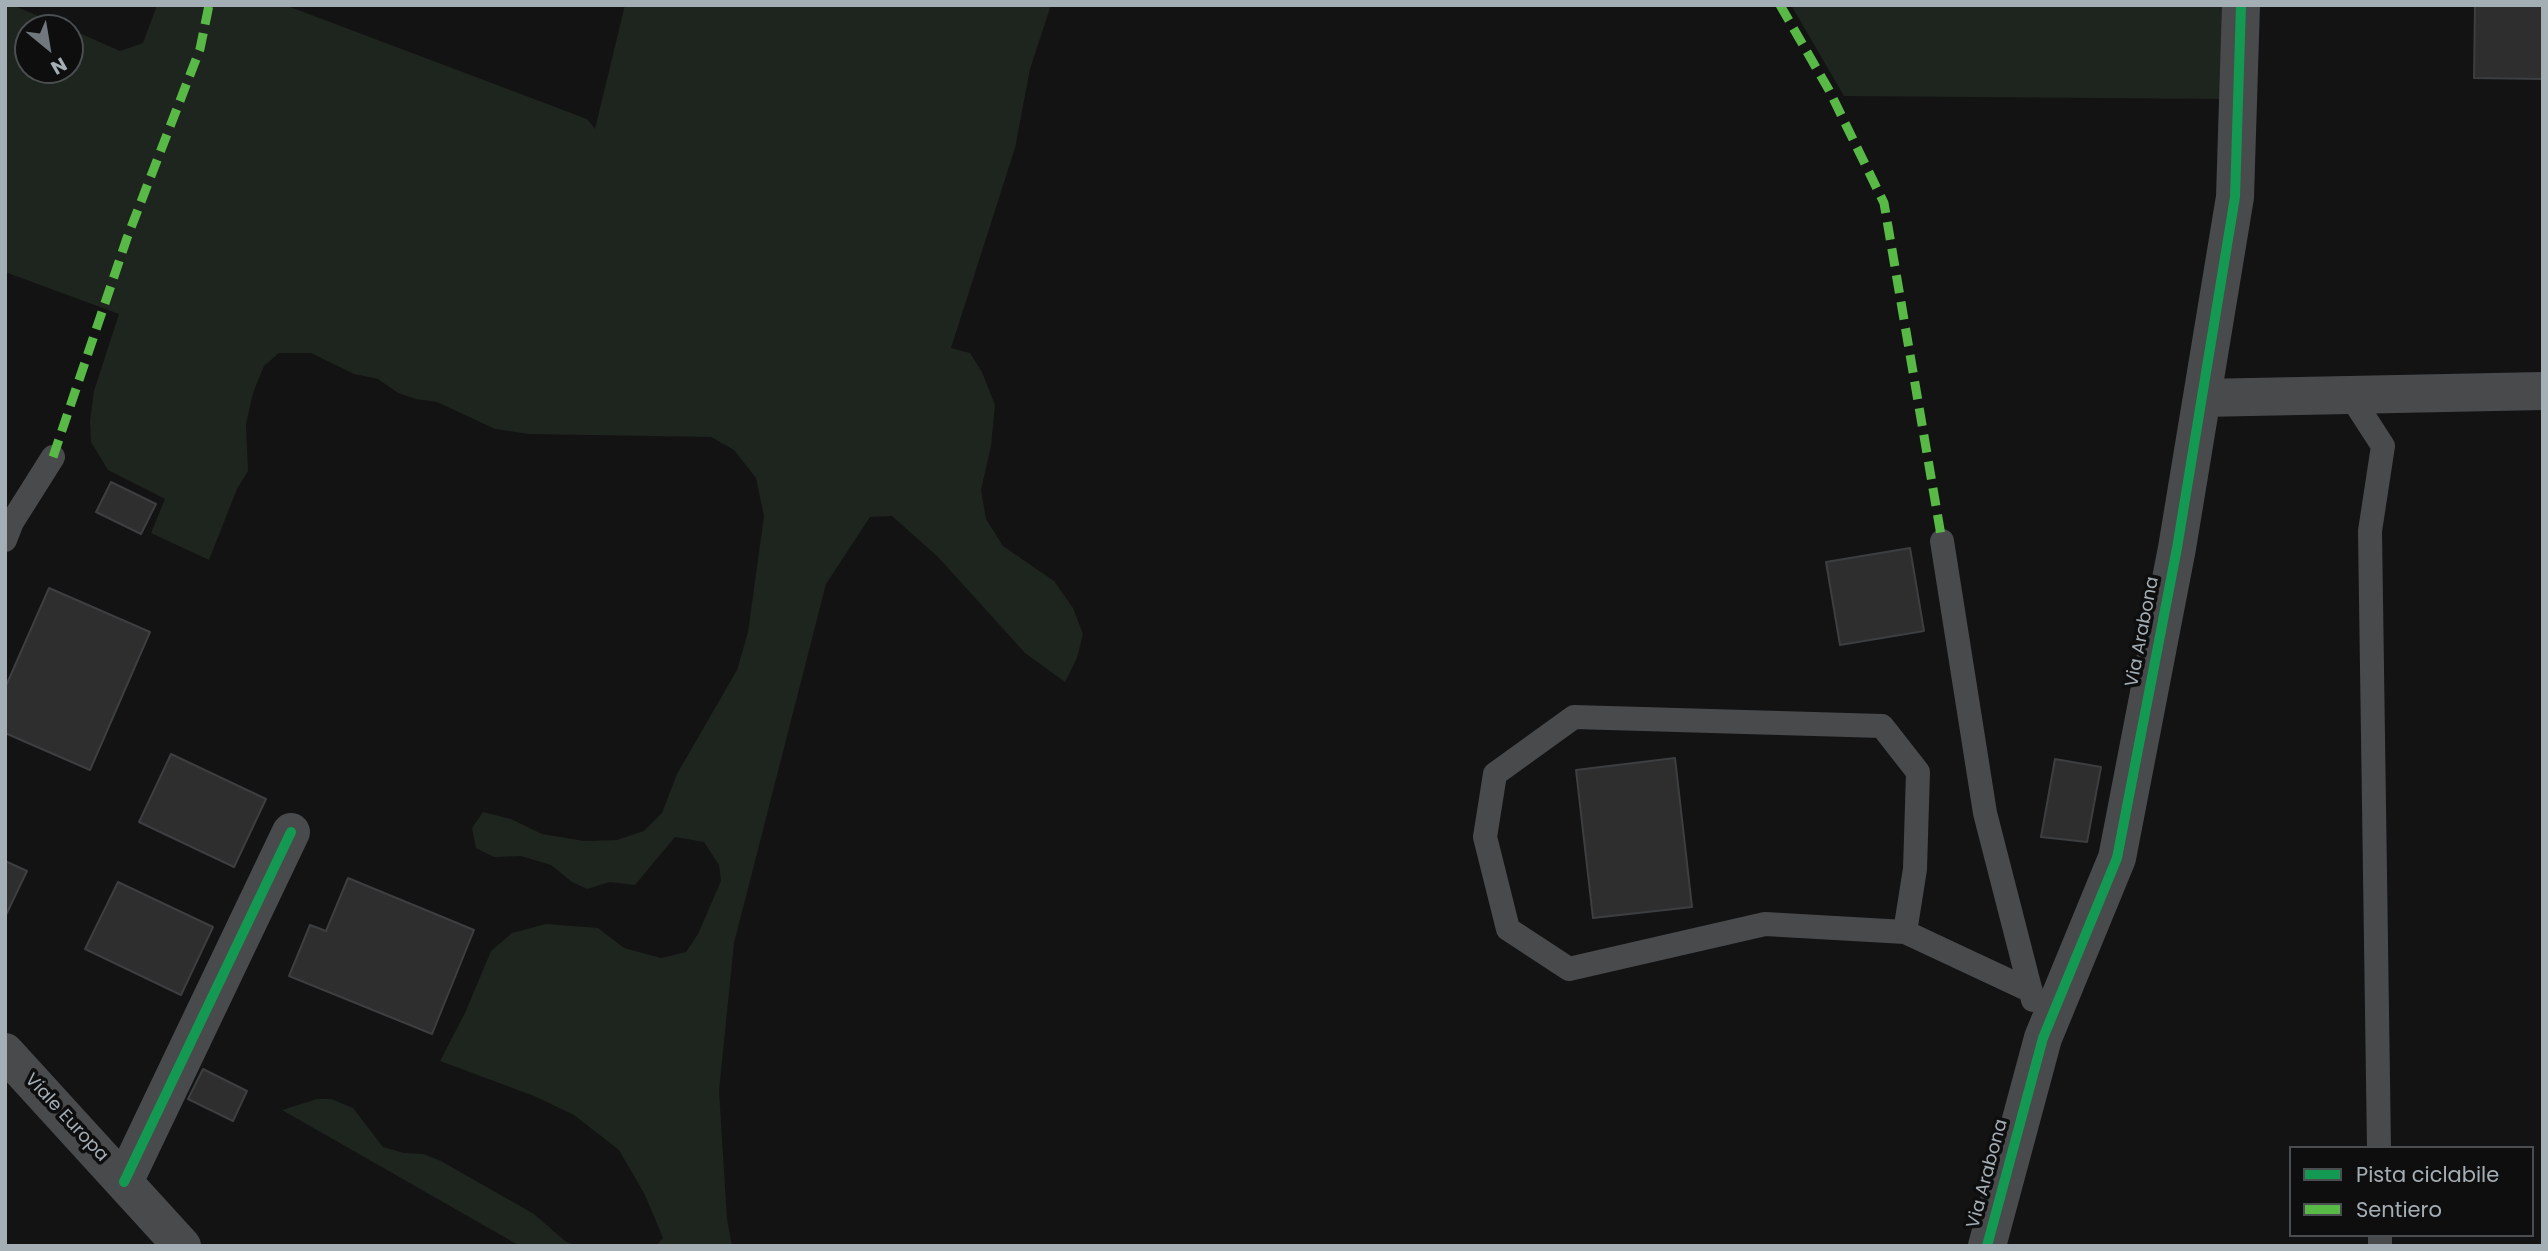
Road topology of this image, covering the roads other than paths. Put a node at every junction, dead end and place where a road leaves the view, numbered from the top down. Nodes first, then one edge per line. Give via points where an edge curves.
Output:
1 (2241, 5) edge
2 (2543, 391) edge
3 (2350, 395) junction
4 (2202, 398) junction
5 (53, 457) dead end
6 (5, 540) edge
7 (1942, 541) dead end
8 (291, 832) dead end
9 (1905, 932) junction
10 (2031, 991) junction
11 (2043, 1038) junction
12 (5, 1052) edge
13 (2379, 1146) edge
14 (124, 1182) junction
15 (182, 1246) edge
16 (1987, 1246) edge

1 - 4 street, Via Arabona via 2235,197
2 - 3 street
3 - 4 street
3 - 13 lane via 2383,446 2370,531
4 - 11 street, Via Arabona via 2116,858
5 - 6 lane
7 - 10 lane via 1985,813
8 - 14 street
9 - 9 lane via 1765,924 1569,969 1508,929 1485,837 1495,774 1574,717 1882,726 1918,772 1915,869
9 - 10 lane
10 - 11 lane
11 - 16 street, Via Arabona
12 - 14 street, Viale Europa
14 - 15 street, Viale Europa

